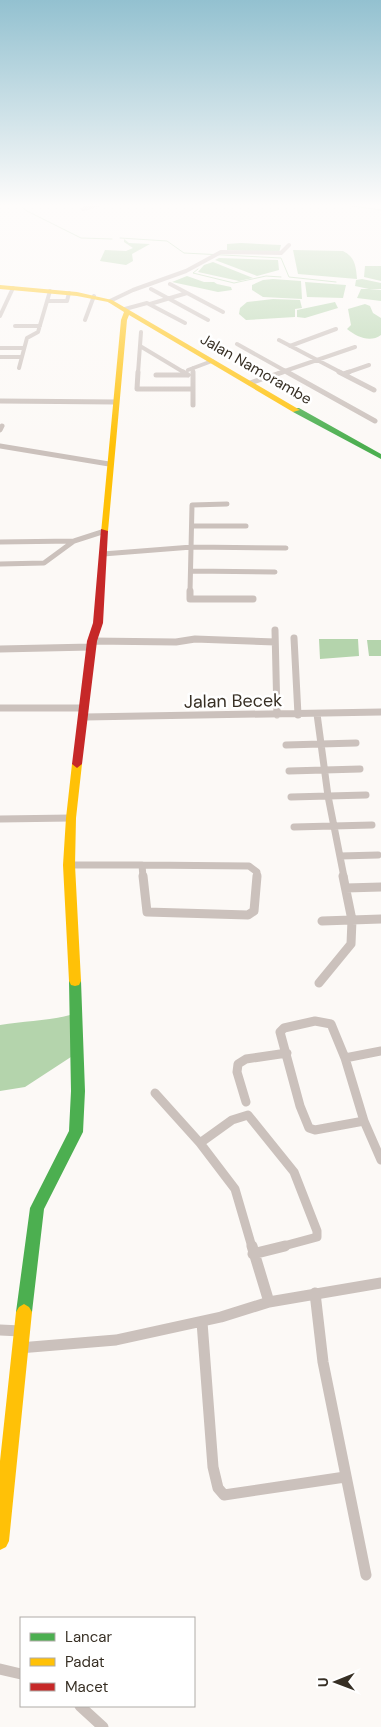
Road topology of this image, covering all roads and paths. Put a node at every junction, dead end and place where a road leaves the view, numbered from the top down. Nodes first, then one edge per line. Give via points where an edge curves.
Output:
1 (148, 285) edge
2 (171, 285) edge
3 (0, 287) edge
4 (13, 288) junction
5 (151, 289) dead end
6 (187, 293) junction
7 (49, 296) junction
8 (94, 296) junction
9 (168, 298) junction
10 (110, 301) junction
11 (150, 304) junction
12 (126, 310) junction
13 (223, 312) dead end
14 (0, 316) edge
15 (85, 320) dead end
16 (208, 320) dead end
17 (185, 323) dead end
18 (15, 326) dead end
19 (40, 326) junction
20 (336, 329) dead end
21 (141, 332) dead end
22 (279, 340) dead end
23 (236, 344) dead end
24 (140, 346) junction
25 (290, 346) junction
26 (355, 347) dead end
27 (0, 348) edge
28 (24, 348) junction
29 (0, 357) edge
30 (22, 357) junction
31 (316, 360) junction
32 (212, 361) junction
33 (370, 365) dead end
34 (19, 368) dead end
35 (193, 368) junction
36 (285, 371) junction
37 (182, 372) junction
38 (343, 374) junction
39 (156, 375) dead end
40 (190, 375) junction
41 (250, 382) junction
42 (193, 390) junction
43 (374, 390) dead end
44 (0, 401) edge
45 (116, 402) junction
46 (193, 405) dead end
47 (375, 421) dead end
48 (0, 446) edge
49 (381, 458) edge
50 (108, 464) junction
51 (227, 504) dead end
52 (193, 526) junction
53 (246, 526) dead end
54 (105, 530) junction
55 (74, 541) junction
56 (0, 542) edge
57 (192, 547) junction
58 (286, 548) dead end
59 (103, 554) junction
60 (0, 564) edge
61 (190, 571) junction
62 (275, 572) dead end
63 (253, 599) dead end
64 (275, 630) dead end
65 (294, 638) dead end
66 (275, 642) junction
67 (92, 644) junction
68 (1, 649) edge
69 (0, 658) edge
70 (0, 708) edge
71 (381, 712) edge
72 (85, 713) junction
73 (317, 714) junction
74 (276, 715) junction
75 (298, 715) junction
76 (356, 743) dead end
77 (320, 744) junction
78 (286, 745) dead end
79 (360, 769) dead end
80 (324, 770) junction
81 (289, 771) dead end
82 (366, 795) dead end
83 (328, 796) junction
84 (291, 797) dead end
85 (71, 818) junction
86 (0, 819) edge
87 (372, 825) dead end
88 (334, 826) junction
89 (294, 827) dead end
90 (378, 855) dead end
91 (340, 856) junction
92 (142, 864) junction
93 (68, 865) junction
94 (381, 887) edge
95 (346, 888) junction
96 (381, 919) edge
97 (352, 920) junction
98 (322, 921) dead end
99 (319, 983) dead end
100 (381, 1051) edge
101 (287, 1053) junction
102 (345, 1058) junction
103 (155, 1093) dead end
104 (246, 1102) dead end
105 (364, 1121) junction
106 (200, 1143) junction
107 (381, 1160) edge
108 (253, 1254) junction
109 (381, 1283) edge
110 (315, 1293) junction
111 (269, 1302) junction
112 (202, 1322) junction
113 (0, 1330) edge
114 (21, 1331) junction
115 (20, 1348) junction
116 (346, 1477) junction
117 (0, 1540) edge
118 (366, 1575) dead end
119 (0, 1669) edge
120 (20, 1674) edge
121 (81, 1707) edge
122 (103, 1727) edge

1 - 10 street
2 - 6 street
3 - 4 street, Jalan Namorambe
4 - 7 street, Jalan Namorambe
4 - 14 street
5 - 9 street
6 - 9 street
6 - 13 street
7 - 8 street, Jalan Namorambe via 69,293
7 - 19 street
8 - 10 street, Jalan Namorambe
8 - 15 street
9 - 11 street
9 - 16 street
10 - 12 street, Jalan Namorambe
11 - 12 street
11 - 17 street
12 - 32 street, Jalan Namorambe
12 - 45 street
18 - 19 street
19 - 28 street via 37,333 28,336
20 - 25 street
21 - 24 street
22 - 25 street
23 - 36 street
24 - 37 street
24 - 42 street via 136,389
25 - 31 street
26 - 31 street
27 - 28 street
28 - 30 street
29 - 30 street
30 - 34 street
31 - 36 street
31 - 38 street
32 - 35 street
32 - 41 street, Jalan Namorambe
33 - 38 street
35 - 37 street
35 - 40 street
36 - 41 street
36 - 47 street
37 - 40 street
38 - 43 street
39 - 40 street
40 - 42 street
41 - 49 street, Jalan Namorambe
42 - 46 street
44 - 45 street
45 - 50 street
48 - 50 street
50 - 54 street
51 - 52 street via 192,504
52 - 53 street
52 - 57 street
54 - 55 street
54 - 59 street
55 - 56 street
55 - 60 street via 44,562
57 - 58 street
57 - 59 street
57 - 61 street
59 - 67 street via 98,622
61 - 62 street
61 - 63 street via 191,600
64 - 66 street
65 - 75 street
66 - 67 street via 195,639
66 - 74 street
67 - 68 street
67 - 72 street
68 - 69 street
70 - 72 street, Jalan Becek
71 - 73 street, Jalan Becek
72 - 74 street, Jalan Becek
72 - 85 street
73 - 75 street, Jalan Becek
73 - 77 street
74 - 75 street, Jalan Becek
76 - 77 street
77 - 78 street
77 - 80 street
79 - 80 street
80 - 81 street
80 - 83 street
82 - 83 street
83 - 84 street
83 - 88 street
85 - 86 street
85 - 93 street
87 - 88 street
88 - 89 street
88 - 91 street
90 - 91 street
91 - 95 street
92 - 92 street via 250,866 257,872 254,910 248,915 147,912
92 - 93 street
93 - 114 street via 76,1005 76,1132 40,1200
94 - 95 street
95 - 97 street
96 - 97 street
97 - 98 street
97 - 99 street via 351,944
100 - 102 street
101 - 102 street via 280,1032 284,1028 326,1020 331,1024
101 - 104 street via 246,1059 238,1064 237,1072
101 - 105 street via 309,1128 315,1130
102 - 105 street
103 - 106 street
105 - 107 street
106 - 108 street via 234,1190
106 - 108 street via 232,1120 248,1114 294,1172 317,1236
108 - 111 street
109 - 110 street
110 - 111 street
110 - 116 street via 324,1362
111 - 112 street
112 - 115 street via 116,1340
112 - 116 street via 213,1467 218,1488 224,1495
113 - 114 street
114 - 115 street
115 - 117 street
116 - 118 street
119 - 120 street
121 - 122 street

